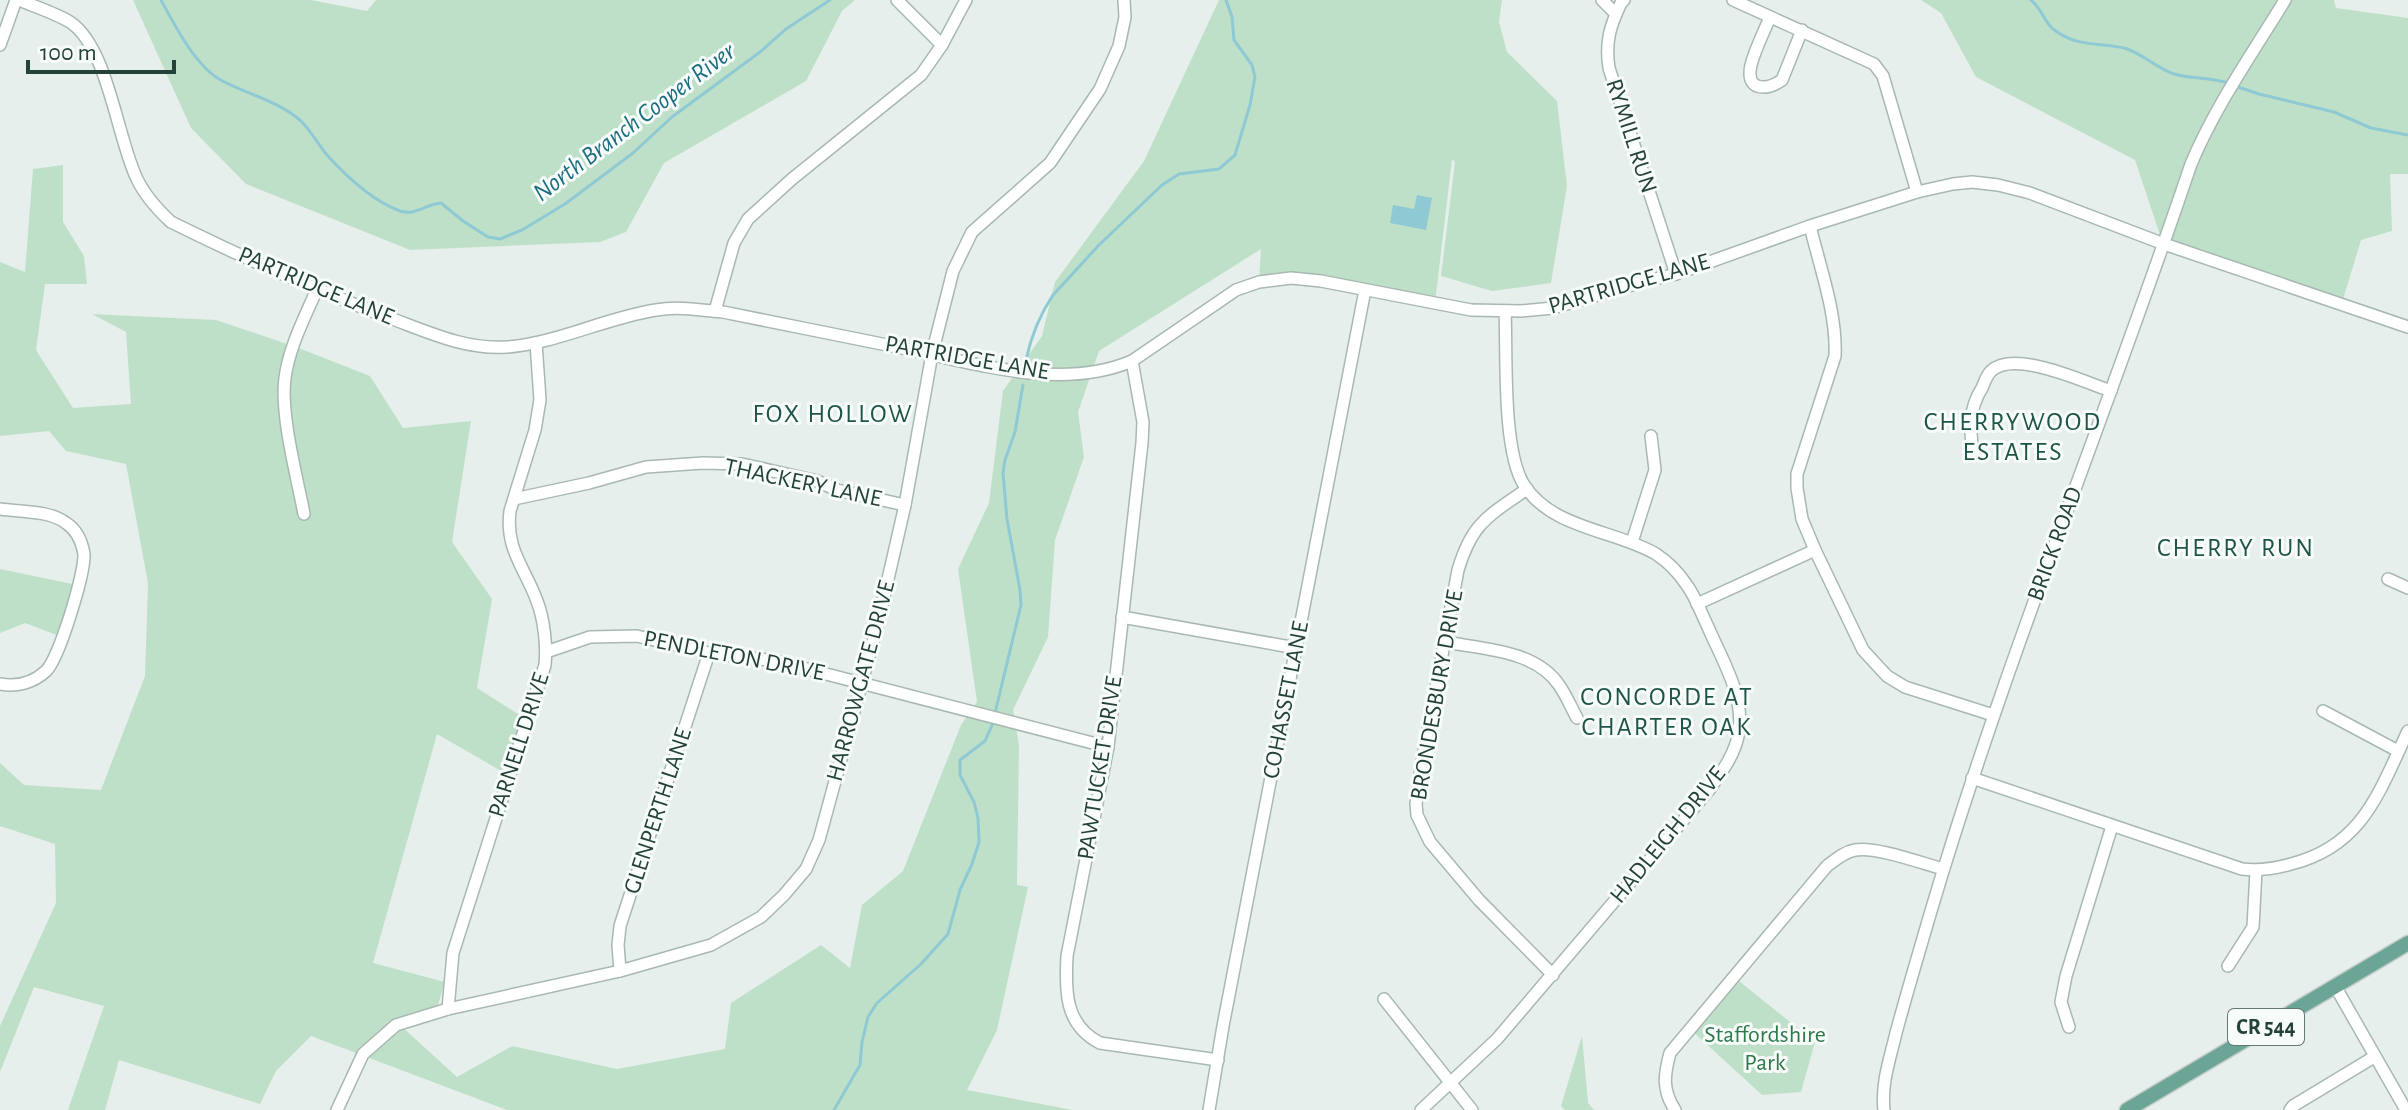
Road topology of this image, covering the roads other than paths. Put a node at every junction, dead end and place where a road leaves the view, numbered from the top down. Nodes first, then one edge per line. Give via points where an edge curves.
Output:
1 (18, 0) edge
2 (897, 0) edge
3 (966, 0) edge
4 (1124, 0) edge
5 (1602, 0) edge
6 (1624, 0) edge
7 (1733, 0) edge
8 (2285, 0) edge
9 (1616, 14) junction
10 (1770, 17) junction
11 (1802, 30) junction
12 (0, 45) edge
13 (942, 45) junction
14 (1917, 192) junction
15 (1810, 226) junction
16 (2164, 244) junction
17 (1676, 274) junction
18 (317, 289) junction
19 (1365, 290) junction
20 (715, 311) junction
21 (1505, 311) junction
22 (2408, 327) edge
23 (536, 343) junction
24 (932, 354) junction
25 (1132, 361) junction
26 (2111, 391) junction
27 (1651, 436) dead end
28 (1973, 454) dead end
29 (1527, 489) junction
30 (514, 499) junction
31 (905, 505) junction
32 (0, 509) edge
33 (304, 514) dead end
34 (1632, 542) junction
35 (1815, 550) junction
36 (2388, 579) dead end
37 (2408, 588) edge
38 (1697, 604) junction
39 (1122, 617) junction
40 (1445, 642) junction
41 (1296, 648) junction
42 (546, 652) junction
43 (709, 653) junction
44 (861, 682) junction
45 (0, 684) edge
46 (2323, 711) dead end
47 (1993, 715) junction
48 (1577, 718) dead end
49 (2408, 731) edge
50 (1108, 747) junction
51 (2398, 751) junction
52 (1972, 778) junction
53 (2112, 826) junction
54 (1943, 869) junction
55 (2256, 871) junction
56 (2408, 943) edge
57 (2228, 966) dead end
58 (620, 971) junction
59 (1553, 975) junction
60 (2335, 986) junction
61 (1384, 999) dead end
62 (448, 1009) junction
63 (2069, 1027) dead end
64 (2374, 1057) junction
65 (1218, 1060) junction
66 (1449, 1083) junction
67 (337, 1110) edge
68 (1209, 1110) edge
69 (1421, 1110) edge
70 (1472, 1110) edge
71 (1675, 1110) edge
72 (1884, 1110) edge
73 (2127, 1110) edge
74 (2290, 1110) edge
75 (2406, 1110) edge

1 - 12 street
1 - 18 street, PARTRIDGE LANE via 70,22 91,47 131,166 157,209 171,222
2 - 13 street
3 - 13 street
4 - 24 street, HARROWGATE DRIVE via 1119,46 1100,89 1050,163 972,232 960,253
5 - 9 street
6 - 9 street, RYMILL RUN
7 - 10 street
8 - 16 street, BRICK ROAD via 2207,127
9 - 17 street, RYMILL RUN via 1608,31 1609,68
10 - 11 street
10 - 11 street via 1751,66 1750,75 1759,88 1782,80
11 - 14 street via 1874,64 1883,76
13 - 20 street via 921,75 748,219 734,243
14 - 15 street, PARTRIDGE LANE
14 - 16 street, PARTRIDGE LANE via 1972,182 1998,185
15 - 17 street, PARTRIDGE LANE
15 - 35 street via 1836,341 1797,474 1802,519
16 - 22 street, PARTRIDGE LANE
16 - 26 street, BRICK ROAD
17 - 21 street, PARTRIDGE LANE via 1553,308
18 - 23 street, PARTRIDGE LANE via 453,341 482,347
18 - 33 street via 285,377
19 - 21 street, PARTRIDGE LANE via 1471,310
19 - 25 street, PARTRIDGE LANE via 1291,278 1259,282 1236,290
19 - 41 street, COHASSET LANE
20 - 23 street, PARTRIDGE LANE via 658,309
20 - 24 street, PARTRIDGE LANE
21 - 29 street, HADLEIGH DRIVE via 1509,438 1513,462
23 - 30 street, PARNELL DRIVE via 540,400
24 - 25 street, PARTRIDGE LANE via 1010,370 1069,374
24 - 31 street, HARROWGATE DRIVE
25 - 39 street, PAWTUCKET DRIVE via 1143,433
26 - 28 street via 2018,362 1991,371 1970,421
26 - 47 street, BRICK ROAD
27 - 34 street via 1655,470
29 - 34 street, HADLEIGH DRIVE via 1554,512
29 - 40 street, BRONDESBURY DRIVE via 1473,531 1458,570
30 - 31 street, THACKERY LANE via 646,467 703,463 742,464
30 - 42 street, PARNELL DRIVE via 509,536 539,604
31 - 44 street, HARROWGATE DRIVE
32 - 45 street via 64,521 76,531 84,552 51,664 18,686
34 - 38 street, HADLEIGH DRIVE via 1672,566
35 - 38 street
35 - 47 street via 1863,650 1887,676 1905,687
36 - 37 street
38 - 59 street, HADLEIGH DRIVE via 1733,684 1740,718 1735,747 1709,790
39 - 41 street
39 - 50 street, PAWTUCKET DRIVE
40 - 48 street via 1519,655 1558,682
40 - 59 street, BRONDESBURY DRIVE via 1417,815 1430,842 1479,900
41 - 65 street, COHASSET LANE
42 - 43 street, PENDLETON DRIVE via 590,637 637,636
42 - 62 street, PARNELL DRIVE via 453,953
43 - 44 street, PENDLETON DRIVE via 776,661
43 - 58 street, GLENPERTH LANE via 620,926
44 - 50 street, PENDLETON DRIVE
44 - 58 street, HARROWGATE DRIVE via 819,840 806,869 761,917 711,945
46 - 51 street
47 - 52 street, BRICK ROAD
49 - 51 street
50 - 65 street, PAWTUCKET DRIVE via 1067,956 1070,1007 1079,1028 1100,1043
51 - 55 street via 2369,810 2349,835 2309,860
52 - 53 street
52 - 54 street, BRICK ROAD
53 - 55 street
53 - 63 street via 2066,976 2061,1002
54 - 71 street via 1871,850 1855,850 1827,866 1670,1053 1664,1075
54 - 72 street, BRICK ROAD via 1885,1079
55 - 57 street via 2253,927
56 - 60 main road, CR 544
58 - 62 street, HARROWGATE DRIVE
59 - 66 street, HADLEIGH DRIVE via 1497,1039
60 - 64 street
60 - 73 main road, CR 544
61 - 66 street
62 - 67 street, HARROWGATE DRIVE via 396,1025 377,1040 363,1054
64 - 74 street
64 - 75 street
65 - 68 street, COHASSET LANE
66 - 69 street, HADLEIGH DRIVE
66 - 70 street

